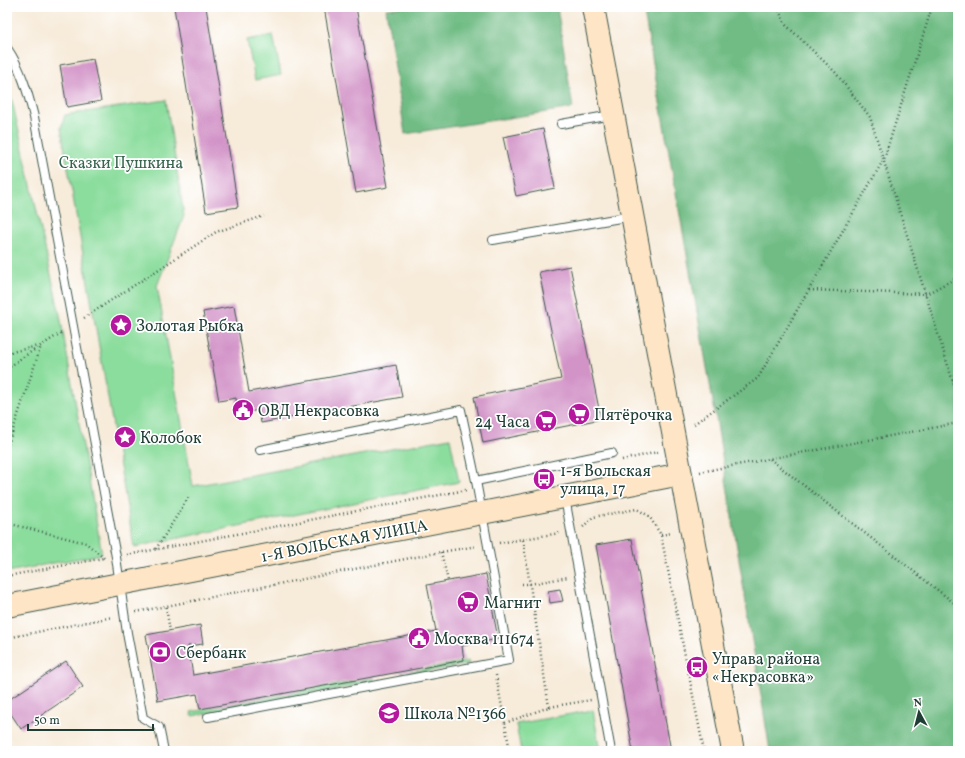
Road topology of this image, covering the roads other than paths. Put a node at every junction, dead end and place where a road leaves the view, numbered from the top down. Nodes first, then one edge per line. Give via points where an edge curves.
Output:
1 (593, 7) edge
2 (7, 48) edge
3 (614, 115) junction
4 (561, 124) dead end
5 (632, 216) junction
6 (493, 240) dead end
7 (260, 450) dead end
8 (612, 453) dead end
9 (682, 474) junction
10 (476, 485) junction
11 (565, 498) junction
12 (482, 514) junction
13 (120, 584) junction
14 (7, 606) edge
15 (208, 717) dead end
16 (164, 751) edge
17 (611, 751) edge
18 (733, 751) edge

1 - 3 street
2 - 13 lane via 22,78 34,117
3 - 4 lane
3 - 5 street
5 - 6 lane
5 - 9 street
7 - 10 lane via 461,410
8 - 10 lane
9 - 11 street, 1-Я ВОЛЬСКАЯ УЛИЦА
9 - 18 street
10 - 12 lane
11 - 12 street, 1-Я ВОЛЬСКАЯ УЛИЦА
11 - 17 lane
12 - 13 street, 1-Я ВОЛЬСКАЯ УЛИЦА
12 - 15 lane via 508,660
13 - 14 street, 1-Я ВОЛЬСКАЯ УЛИЦА
13 - 16 lane via 143,718 159,727

